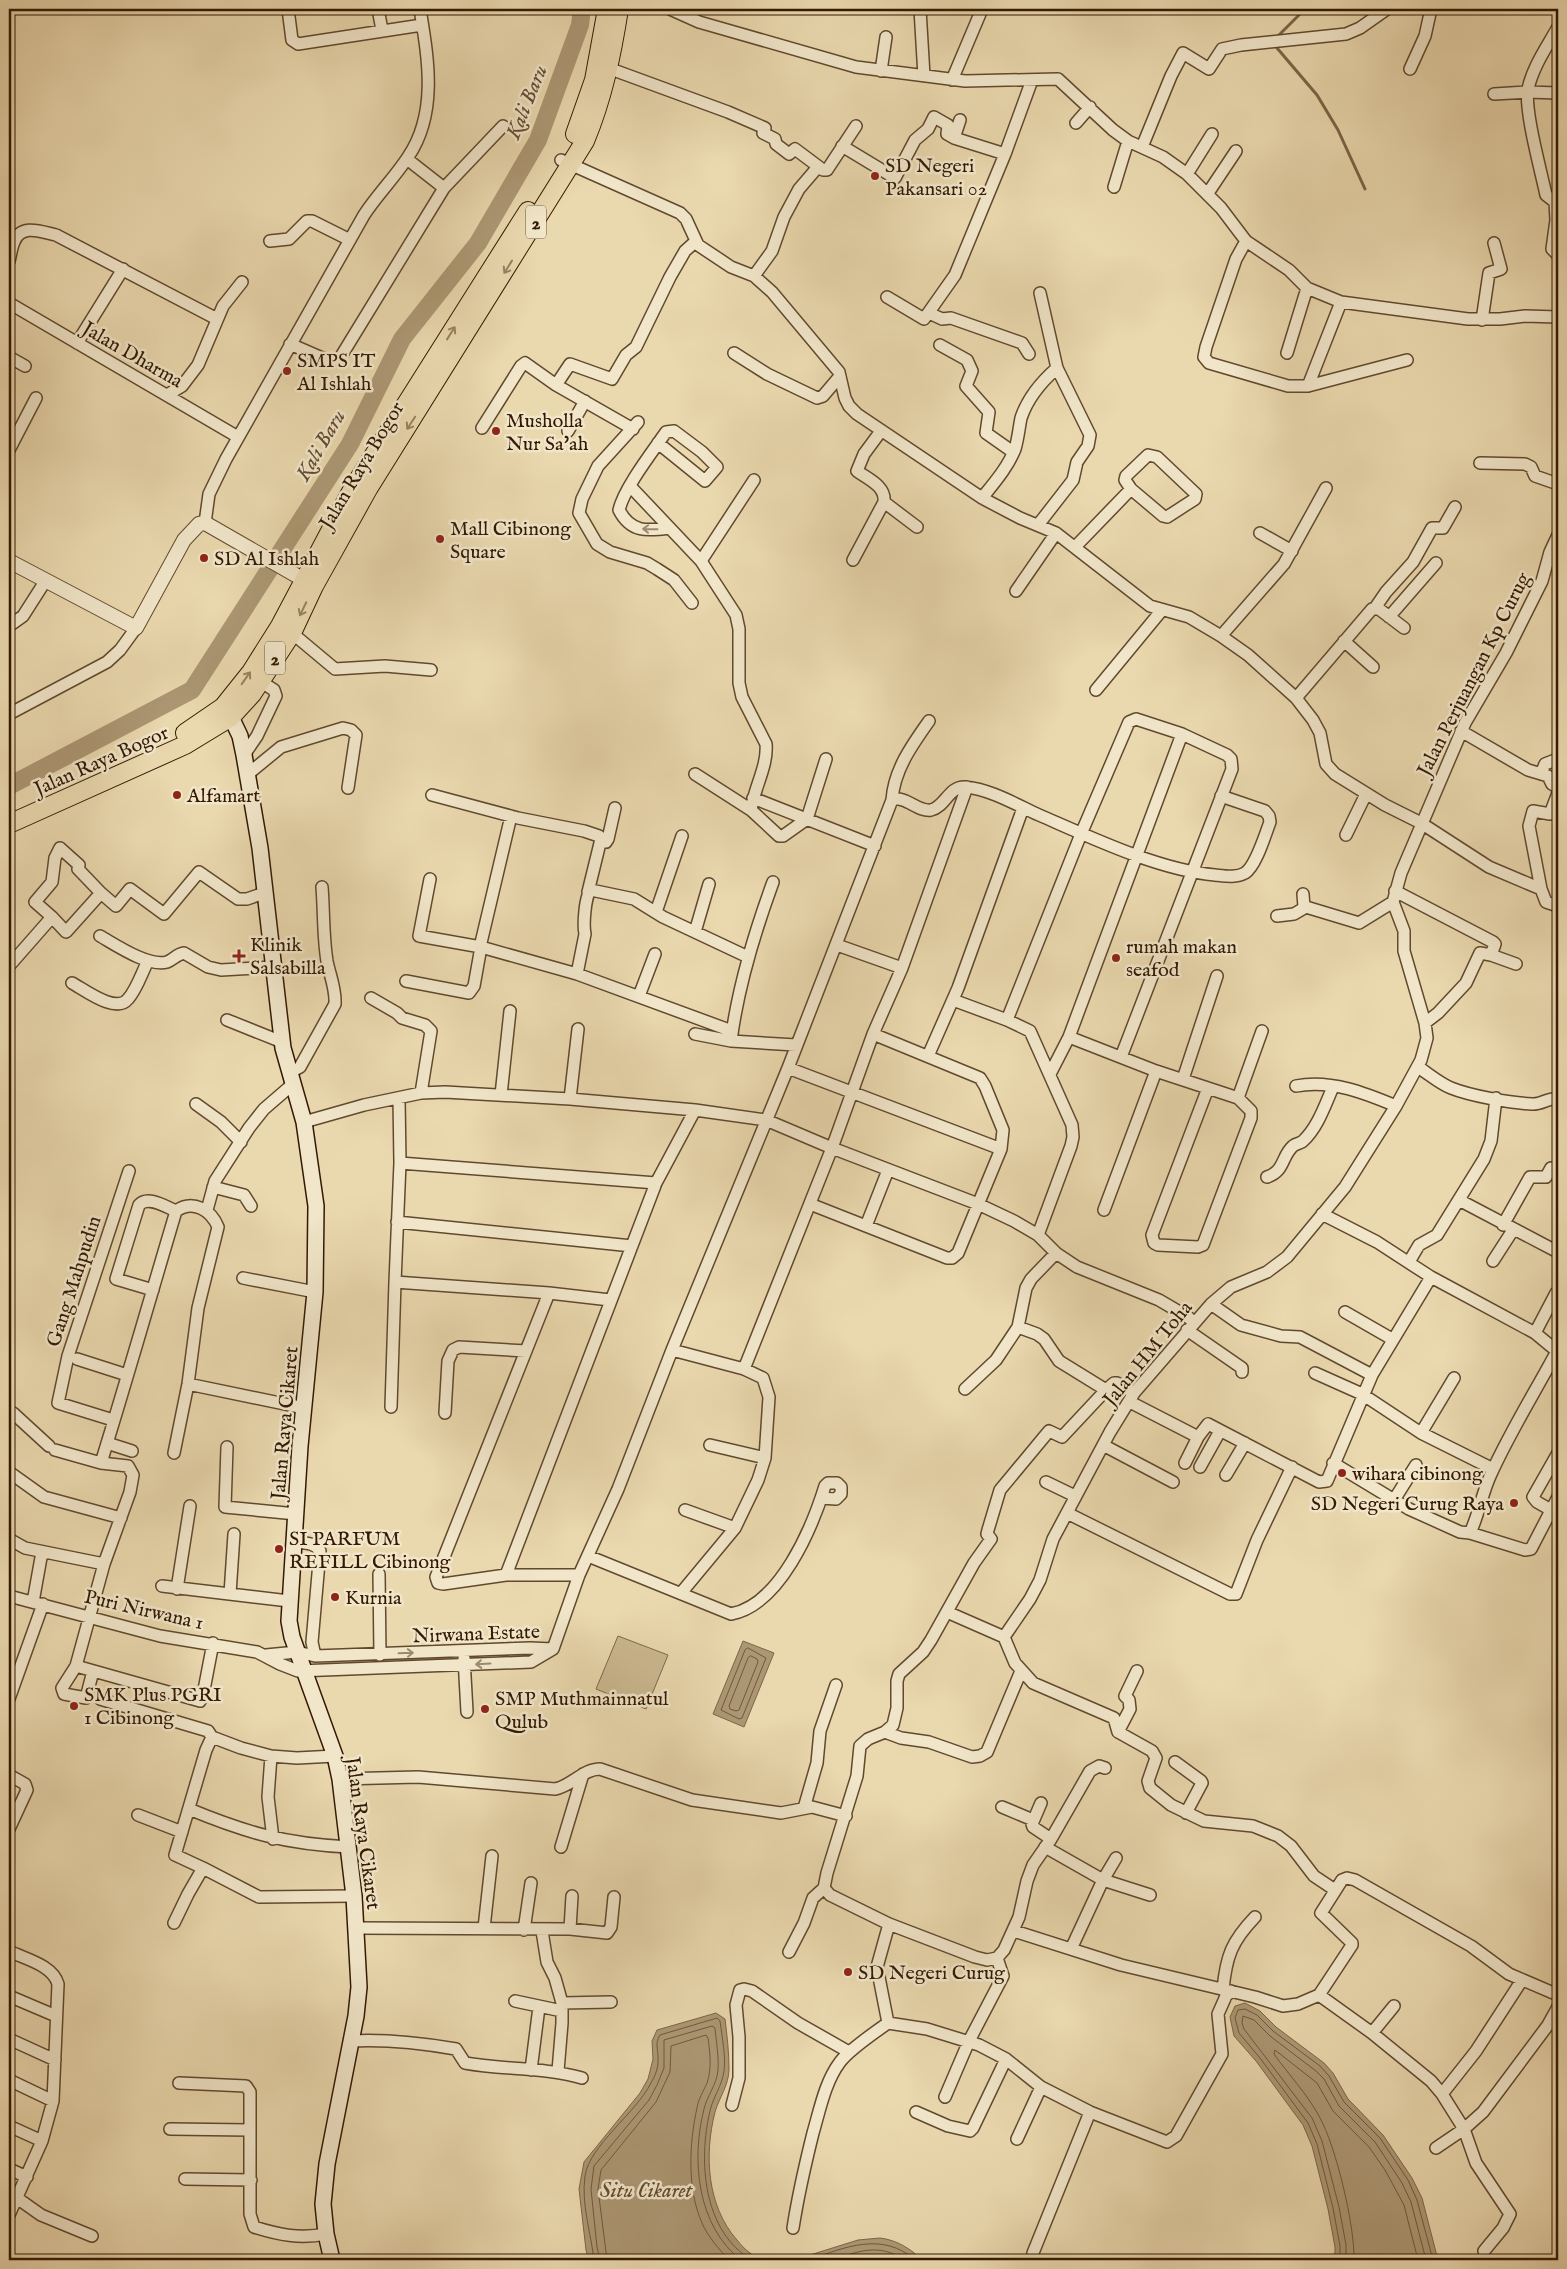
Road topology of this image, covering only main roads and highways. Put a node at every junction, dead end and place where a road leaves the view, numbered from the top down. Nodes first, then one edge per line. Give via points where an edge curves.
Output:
1 (607, 9) edge
2 (619, 9) edge
3 (566, 162) junction
4 (309, 583) junction
5 (227, 712) junction
6 (9, 812) edge
7 (9, 824) edge
8 (332, 2260) edge

1 - 3 highway, Jalan Raya Bogor / 2 via 601,50
2 - 3 highway, Jalan Raya Bogor / 2 via 596,114
3 - 4 highway, Jalan Raya Bogor / 2 via 431,378 353,488
5 -> 4 highway, Jalan Raya Bogor / 2
4 -> 5 highway, Jalan Raya Bogor / 2 via 292,632 260,681
5 - 6 highway, Jalan Raya Bogor / 2
5 - 7 highway, Jalan Raya Bogor / 2 via 214,729 186,745
5 - 8 main road, Jalan Raya Cikaret via 240,736 248,774 260,848 282,1042 304,1122 316,1206 315,1292 289,1621 335,1756 357,1928 359,1987 326,2164 323,2204

